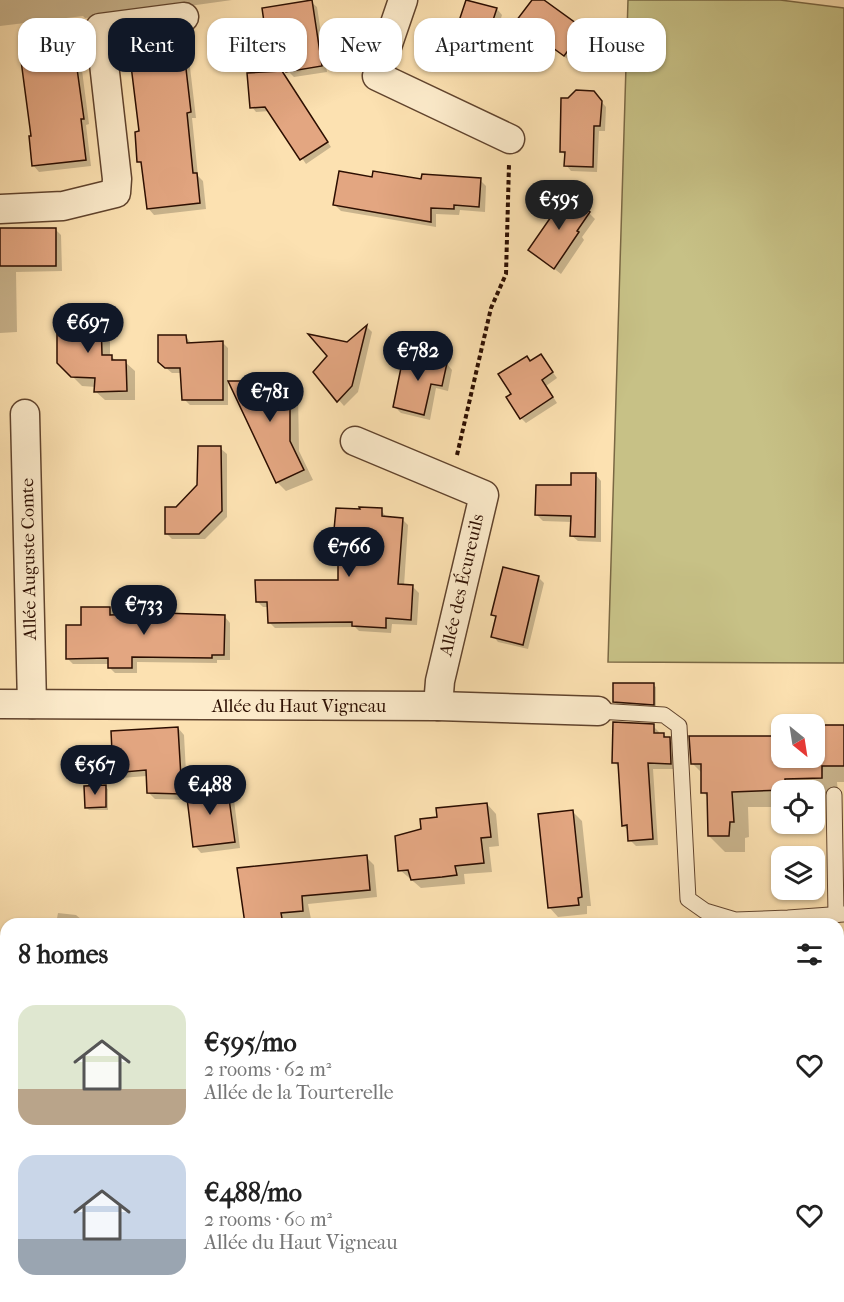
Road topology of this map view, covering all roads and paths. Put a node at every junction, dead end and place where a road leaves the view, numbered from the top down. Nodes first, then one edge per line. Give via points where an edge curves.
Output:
1 (403, 0) edge
2 (184, 17) dead end
3 (510, 139) joint
4 (0, 209) edge
5 (25, 414) dead end
6 (356, 441) dead end
7 (451, 481) junction
8 (0, 704) edge
9 (32, 704) junction
10 (438, 706) junction
11 (598, 711) joint
12 (834, 795) dead end
13 (840, 914) edge
14 (728, 918) edge
15 (770, 918) edge

1 - 3 street via 377,76
2 - 4 street via 100,28 116,193 63,206
3 - 7 path via 506,274 491,308
5 - 9 street, Allée Auguste Comte
6 - 7 street, Allée des Écureuils
7 - 10 street, Allée des Écureuils via 484,495 440,681
8 - 9 street, Allée du Haut Vigneau
9 - 10 street, Allée du Haut Vigneau
10 - 11 street, Allée du Haut Vigneau
11 - 14 lane via 664,715 679,726 688,899 705,911
12 - 13 lane
13 - 15 lane

